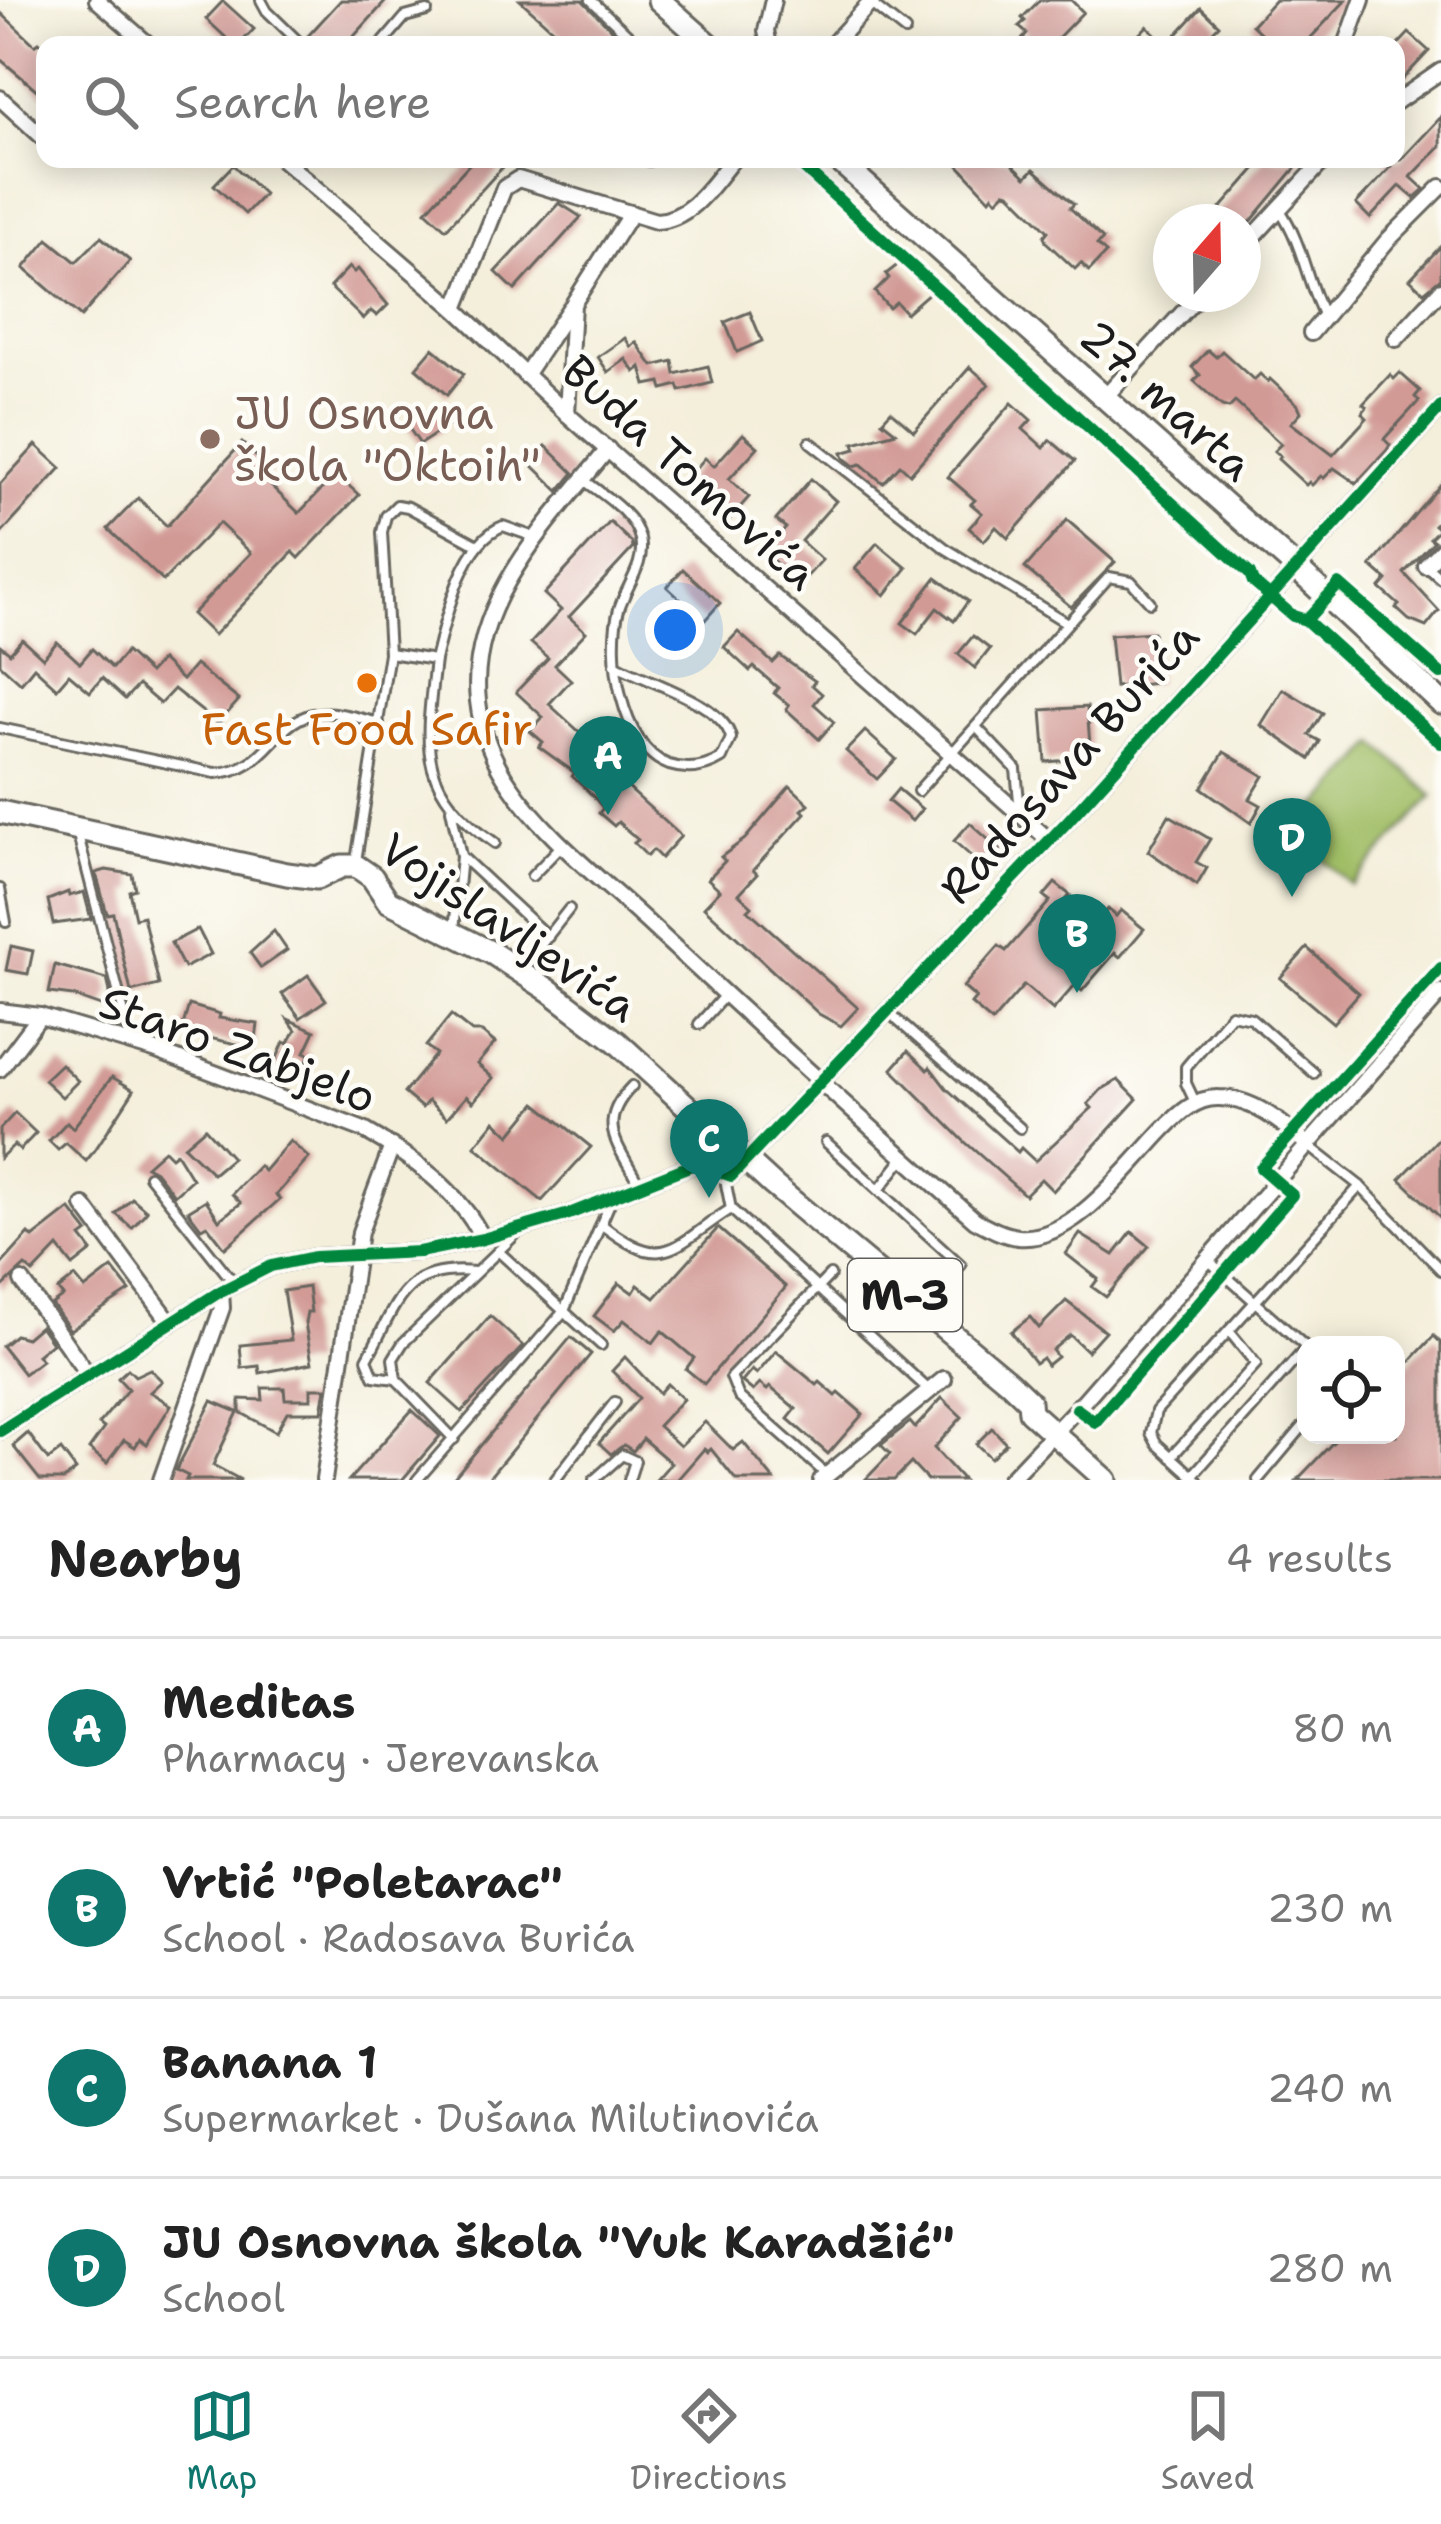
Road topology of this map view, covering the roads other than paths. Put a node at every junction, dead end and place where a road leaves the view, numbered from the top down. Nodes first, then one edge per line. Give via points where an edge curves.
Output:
1 (97, 0) edge
2 (261, 0) edge
3 (591, 0) edge
4 (659, 0) edge
5 (773, 0) edge
6 (1362, 0) edge
7 (871, 2) edge
8 (427, 11) dead end
9 (905, 31) dead end
10 (139, 36) edge
11 (292, 36) edge
12 (389, 36) edge
13 (629, 36) edge
14 (700, 36) edge
15 (767, 36) edge
16 (840, 36) edge
17 (1349, 36) edge
18 (1441, 71) edge
19 (1405, 96) edge
20 (0, 98) edge
21 (36, 131) edge
22 (292, 168) edge
23 (726, 168) edge
24 (847, 168) edge
25 (1317, 168) edge
26 (1441, 187) edge
27 (1279, 209) junction
28 (631, 213) junction
29 (1261, 228) edge
30 (1441, 290) edge
31 (573, 304) junction
32 (456, 309) junction
33 (1183, 312) edge
34 (1324, 316) junction
35 (1311, 333) dead end
36 (1396, 339) dead end
37 (525, 375) junction
38 (1105, 397) junction
39 (1441, 407) edge
40 (567, 414) junction
41 (811, 442) dead end
42 (608, 449) junction
43 (584, 480) junction
44 (537, 538) junction
45 (478, 545) junction
46 (1441, 550) edge
47 (1426, 566) joint
48 (1295, 567) junction
49 (1441, 579) edge
50 (1150, 602) dead end
51 (1067, 623) junction
52 (389, 653) junction
53 (435, 660) junction
54 (615, 664) junction
55 (1441, 703) edge
56 (380, 723) junction
57 (0, 728) edge
58 (977, 728) junction
59 (954, 754) junction
60 (918, 791) dead end
61 (450, 808) junction
62 (0, 812) edge
63 (1020, 814) junction
64 (76, 827) junction
65 (1049, 839) junction
66 (496, 843) dead end
67 (562, 845) junction
68 (460, 856) junction
69 (356, 866) junction
70 (532, 876) dead end
71 (0, 890) edge
72 (569, 909) dead end
73 (6, 922) dead end
74 (453, 933) junction
75 (548, 937) junction
76 (521, 971) junction
77 (1441, 993) edge
78 (724, 995) junction
79 (0, 1011) edge
80 (887, 1012) junction
81 (40, 1016) junction
82 (699, 1024) dead end
83 (132, 1044) junction
84 (0, 1069) edge
85 (1313, 1073) dead end
86 (820, 1083) junction
87 (632, 1086) dead end
88 (1196, 1103) junction
89 (1020, 1128) dead end
90 (826, 1142) dead end
91 (1308, 1144) junction
92 (392, 1146) junction
93 (904, 1158) junction
94 (738, 1168) junction
95 (149, 1176) dead end
96 (639, 1184) junction
97 (1360, 1186) junction
98 (879, 1190) junction
99 (614, 1195) junction
100 (84, 1206) dead end
101 (731, 1209) junction
102 (601, 1224) junction
103 (522, 1228) junction
104 (483, 1239) junction
105 (498, 1251) junction
106 (356, 1257) junction
107 (1208, 1260) junction
108 (961, 1265) dead end
109 (1441, 1270) edge
110 (476, 1272) junction
111 (830, 1275) dead end
112 (22, 1281) dead end
113 (228, 1287) junction
114 (818, 1287) junction
115 (1256, 1302) junction
116 (564, 1311) junction
117 (170, 1323) junction
118 (1229, 1330) junction
119 (1297, 1339) edge
120 (601, 1345) dead end
121 (1297, 1358) edge
122 (88, 1375) junction
123 (396, 1379) junction
124 (944, 1379) dead end
125 (930, 1391) junction
126 (615, 1402) dead end
127 (0, 1431) edge
128 (1054, 1434) junction
129 (1297, 1434) edge
130 (454, 1439) junction
131 (1171, 1457) junction
132 (824, 1477) edge
133 (1194, 1478) edge
134 (161, 1480) edge
135 (324, 1480) edge
136 (417, 1480) edge
137 (554, 1480) edge
138 (595, 1480) edge
139 (629, 1480) edge
140 (1009, 1480) edge
141 (1106, 1480) edge
142 (1258, 1480) edge

1 - 10 street
2 - 11 lane
3 - 13 lane
4 - 14 main road
5 - 15 street
6 - 17 street
7 - 9 lane
7 - 16 street
8 - 12 lane via 405,17
18 - 19 street
20 - 21 street
22 - 32 street, Buda Tomovića
23 - 28 street via 681,214 656,221
24 - 38 main road, 27. marta
25 - 27 street
26 - 34 street
27 - 29 street
27 - 34 lane
28 - 31 street
28 - 32 street via 518,179 504,188
30 - 36 street
31 - 37 street
31 - 40 street
32 - 37 street, Buda Tomovića
33 - 38 street
34 - 35 street
37 - 40 street, Buda Tomovića
38 - 48 main road, 27. marta
39 - 48 street, Radosava Burića
40 - 42 street, Buda Tomovića
41 - 51 lane via 945,548
42 - 43 street
42 - 59 street, Buda Tomovića
43 - 44 street
43 - 54 lane via 640,536 619,611
44 - 45 lane via 503,526
44 - 67 street via 496,607 477,699 493,757
45 - 52 lane via 408,507 391,510 382,532
45 - 53 lane
46 - 47 street
47 - 49 lane
48 - 55 main road, 27. marta
48 - 65 street, Radosava Burića
50 - 51 lane via 1130,581 1109,577
51 - 58 lane
52 - 53 lane
52 - 56 lane
53 - 61 lane via 431,758
54 - 54 lane via 628,715 656,758 696,768 722,758 731,738 725,721
56 - 57 lane via 309,715 250,765 215,773
56 - 69 lane
58 - 59 lane
58 - 63 lane via 1016,769
59 - 60 lane
59 - 63 street, Buda Tomovića
61 - 66 lane
61 - 68 lane
62 - 64 main road, Vojislavljevića
63 - 65 street, Buda Tomovića
64 - 69 main road, Vojislavljevića via 317,878
64 - 83 lane
65 - 80 street, Radosava Burića
67 - 70 lane
67 - 78 street
68 - 74 lane
68 - 75 lane
69 - 74 main road, Vojislavljevića / M-3 via 388,901
71 - 73 lane
72 - 75 lane
74 - 76 main road, Vojislavljevića / M-3
75 - 76 lane
76 - 94 main road, Vojislavljevića / M-3 via 616,1042
77 - 91 street
78 - 82 lane
78 - 86 street
79 - 81 street, Staro Zabjelo
80 - 86 street, Radosava Burića
80 - 89 lane
81 - 83 street, Staro Zabjelo
81 - 84 street
83 - 92 street, Staro Zabjelo
85 - 88 lane via 1251,1018 1231,1014 1186,1066
86 - 93 street
86 - 94 street, Radosava Burića
87 - 96 lane via 610,1125
88 - 91 street via 1234,1099
88 - 93 street via 1083,1212 1044,1234 1020,1237 975,1220
90 - 98 lane
91 - 97 lane
91 - 107 street
92 - 104 street, Staro Zabjelo via 451,1193
92 - 106 street
93 - 98 lane
94 - 96 street via 697,1163
94 - 101 lane via 726,1184
94 - 128 main road, Vojislavljevića / M-3 via 1008,1381
95 - 113 lane
96 - 99 street
97 - 109 lane
97 - 115 lane
98 - 108 lane
99 - 102 lane
99 - 103 street
100 - 117 street
101 - 102 lane via 658,1254 639,1251
101 - 114 lane
102 - 116 lane
103 - 104 street
103 - 105 lane
104 - 106 street
105 - 110 lane
105 - 116 lane
106 - 113 street via 288,1261
106 - 135 street
107 - 115 lane
107 - 128 street
110 - 123 lane via 403,1343 393,1359
110 - 123 lane via 446,1269 406,1287 368,1359 374,1376
111 - 114 lane
112 - 122 street
113 - 117 street
113 - 134 street
114 - 125 lane
114 - 132 lane via 731,1377 740,1397
115 - 118 lane
115 - 119 lane
116 - 120 lane
116 - 130 lane
117 - 122 street
118 - 131 lane via 1156,1411 1151,1433
118 - 131 lane via 1256,1364
121 - 133 lane
122 - 127 street
123 - 130 lane
124 - 125 street
125 - 132 street
126 - 137 lane
128 - 140 street
128 - 141 main road, Vojislavljevića / M-3
129 - 142 lane
130 - 136 lane
131 - 133 lane
138 - 139 lane via 622,1455 635,1461

